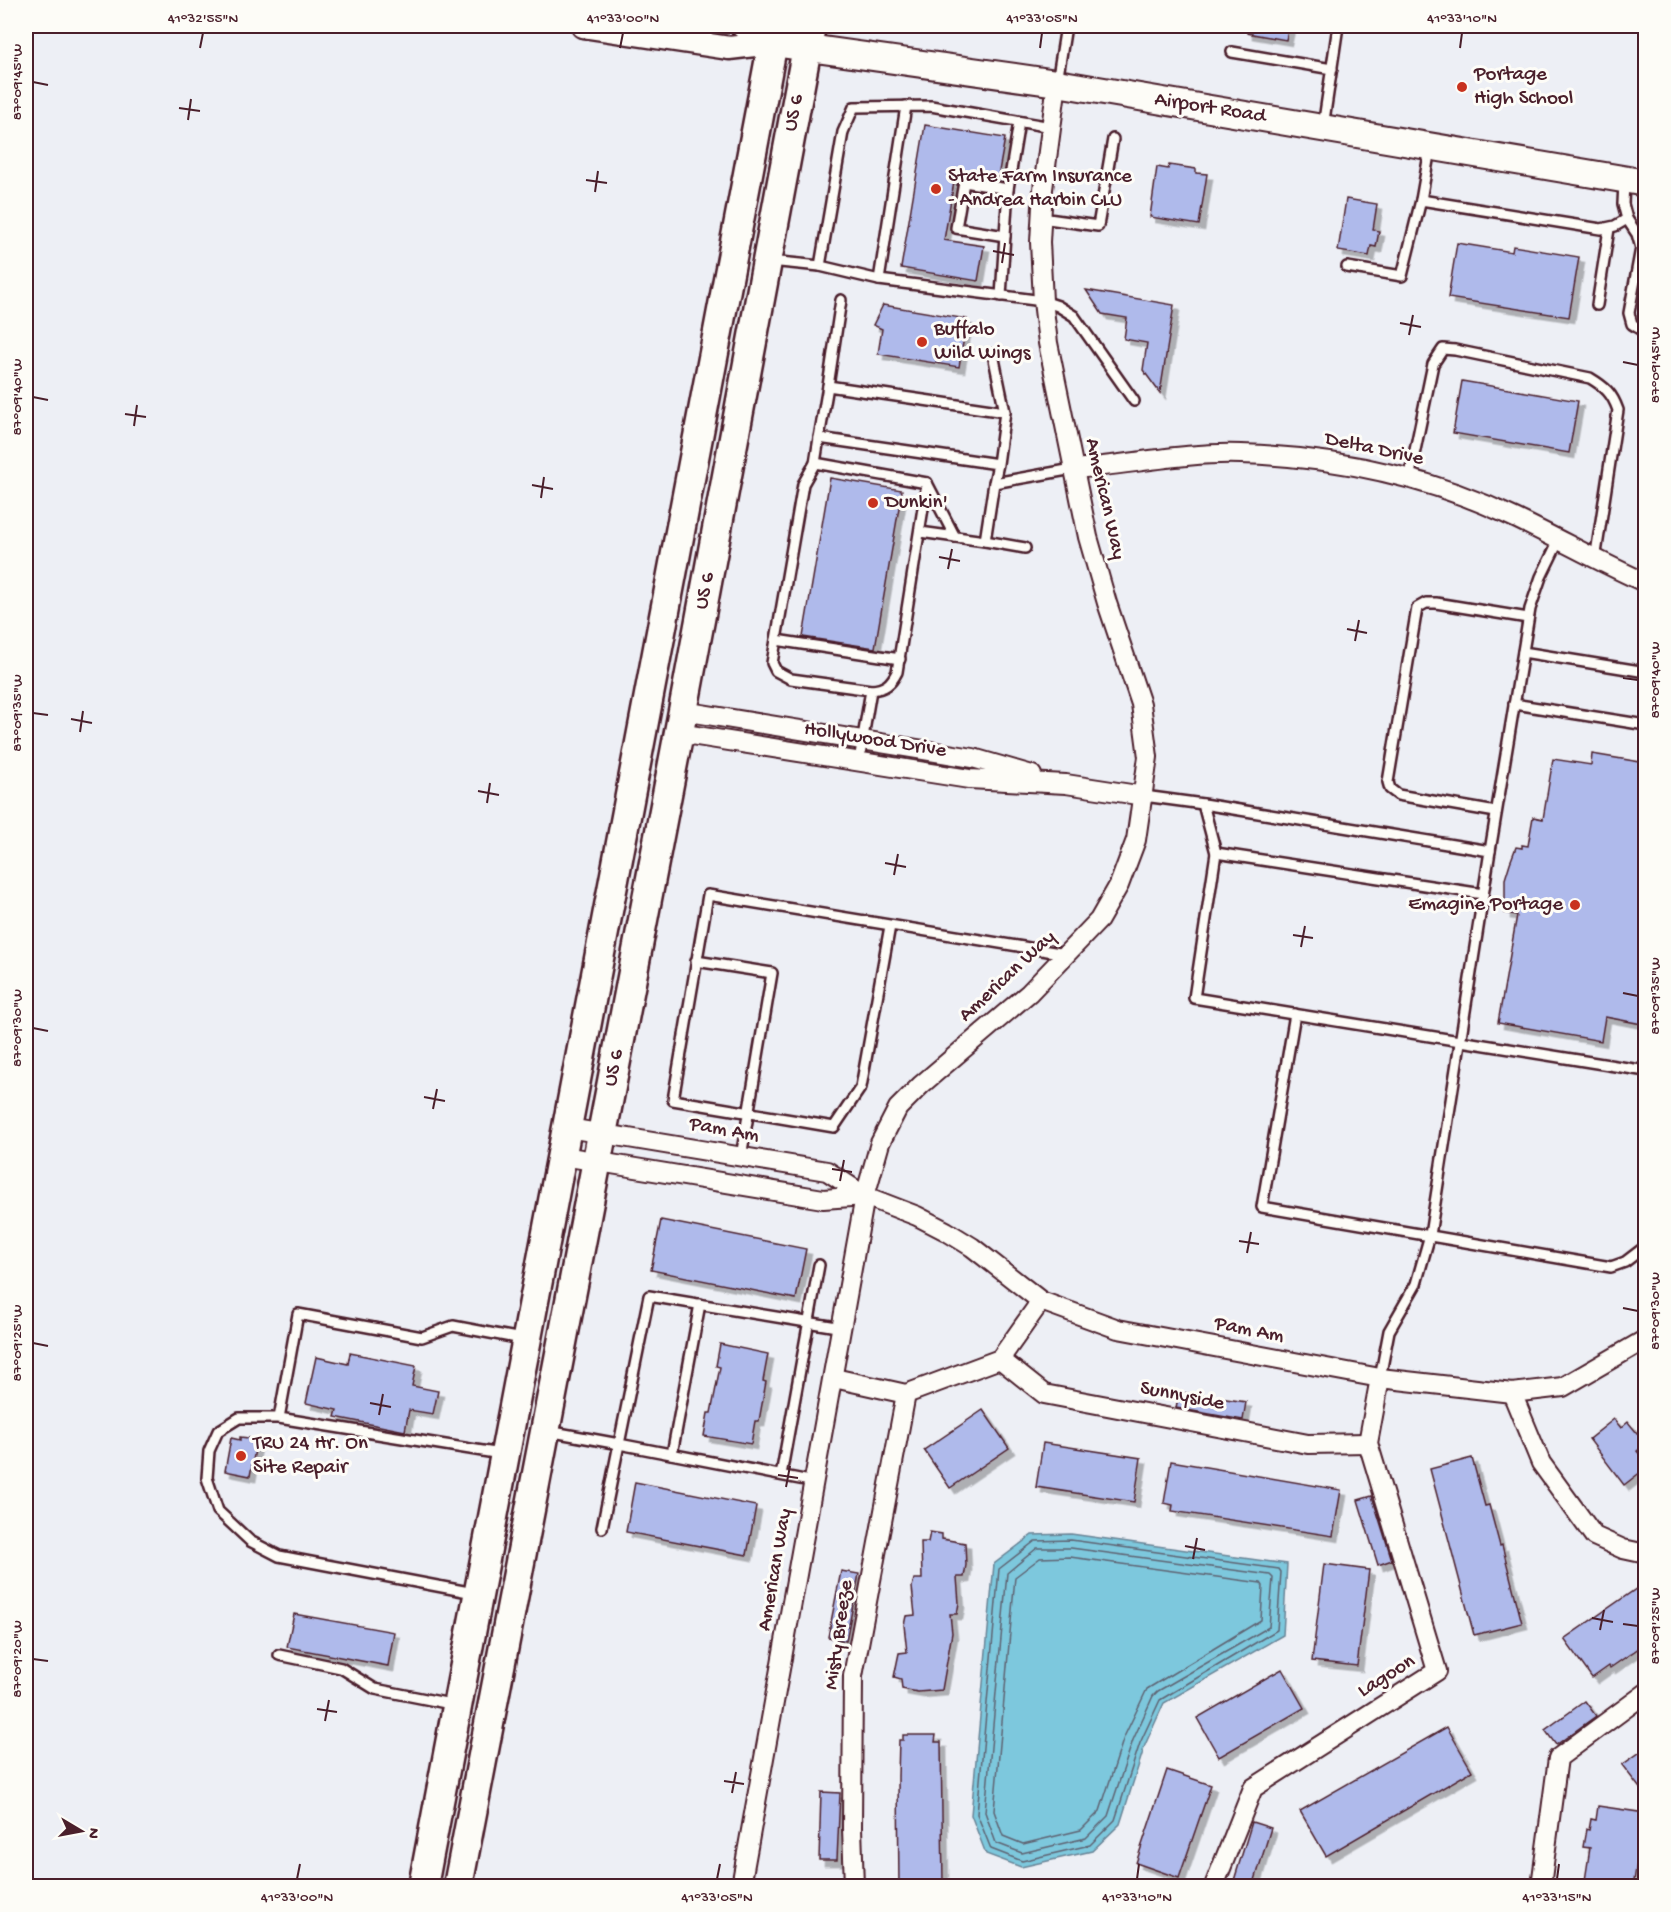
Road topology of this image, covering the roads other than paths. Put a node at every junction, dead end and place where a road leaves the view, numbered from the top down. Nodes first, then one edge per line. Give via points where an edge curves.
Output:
1 (583, 26) edge
2 (742, 26) edge
3 (1066, 26) edge
4 (1338, 26) edge
5 (774, 34) edge
6 (809, 37) edge
7 (1232, 52) dead end
8 (1332, 69) junction
9 (1057, 83) junction
10 (906, 106) junction
11 (1019, 122) junction
12 (1051, 127) junction
13 (1323, 127) junction
14 (1113, 139) dead end
15 (1431, 147) junction
16 (1635, 181) edge
17 (1008, 189) junction
18 (1421, 200) junction
19 (1041, 218) junction
20 (1627, 219) junction
21 (1609, 229) junction
22 (1005, 236) junction
23 (1643, 250) edge
24 (768, 260) junction
25 (820, 266) junction
26 (1347, 267) dead end
27 (879, 280) junction
28 (1001, 296) junction
29 (841, 300) dead end
30 (1043, 302) junction
31 (1597, 305) dead end
32 (1646, 333) edge
33 (993, 354) dead end
34 (828, 386) junction
35 (1134, 401) dead end
36 (1005, 412) junction
37 (819, 438) junction
38 (815, 463) junction
39 (998, 464) junction
40 (1073, 470) junction
41 (1409, 479) junction
42 (927, 483) junction
43 (994, 483) junction
44 (920, 532) junction
45 (955, 537) junction
46 (1559, 540) junction
47 (985, 541) junction
48 (1026, 548) dead end
49 (1595, 560) junction
50 (1646, 583) edge
51 (1528, 618) junction
52 (776, 640) junction
53 (1523, 652) junction
54 (900, 659) junction
55 (1646, 672) edge
56 (871, 690) junction
57 (1514, 704) junction
58 (680, 722) junction
59 (1646, 725) edge
60 (863, 740) junction
61 (859, 761) junction
62 (1066, 784) junction
63 (1144, 796) junction
64 (1203, 804) junction
65 (1496, 812) junction
66 (1490, 851) junction
67 (1216, 853) junction
68 (1483, 894) junction
69 (890, 926) junction
70 (1068, 955) junction
71 (696, 961) junction
72 (1295, 1014) junction
73 (1460, 1041) junction
74 (1646, 1071) edge
75 (749, 1113) junction
76 (568, 1128) junction
77 (602, 1133) junction
78 (563, 1156) junction
79 (741, 1156) junction
80 (597, 1161) junction
81 (866, 1196) junction
82 (1430, 1235) junction
83 (1646, 1246) edge
84 (819, 1265) dead end
85 (1041, 1301) junction
86 (700, 1304) junction
87 (809, 1322) junction
88 (843, 1328) junction
89 (1646, 1339) edge
90 (528, 1340) junction
91 (1000, 1359) junction
92 (834, 1378) junction
93 (1380, 1378) junction
94 (1512, 1393) junction
95 (906, 1394) junction
96 (279, 1418) junction
97 (546, 1430) junction
98 (1368, 1443) junction
99 (619, 1444) junction
100 (672, 1454) junction
101 (506, 1455) junction
102 (782, 1475) junction
103 (815, 1482) junction
104 (602, 1528) dead end
105 (1646, 1554) edge
106 (479, 1594) junction
107 (279, 1655) dead end
108 (1646, 1693) edge
109 (458, 1705) junction
110 (742, 1886) edge
111 (423, 1887) edge
112 (458, 1887) edge
113 (854, 1887) edge
114 (1214, 1887) edge
115 (1541, 1887) edge

1 - 5 street via 729,48
2 - 5 street
3 - 9 lane
4 - 8 lane
5 - 6 main road, Airport Road
5 - 76 main road, US 6
6 - 9 main road, Airport Road
6 - 24 main road, US 6 / US 6
7 - 8 lane
8 - 13 lane
9 - 12 street, American Way
9 - 13 main road, Airport Road
10 - 11 lane via 931,106
10 - 25 lane via 854,107 843,132
10 - 27 lane
11 - 12 lane
11 - 17 lane
12 - 19 street, American Way
13 - 15 main road, Airport Road
14 - 19 lane via 1098,226
15 - 16 main road, Airport Road
15 - 18 lane
16 - 20 lane via 1623,204
17 - 22 lane
17 - 22 lane via 964,182 956,228
18 - 21 lane
18 - 26 lane via 1402,276
19 - 30 street, American Way
20 - 21 lane
20 - 23 lane
21 - 31 lane
22 - 28 lane
23 - 32 lane via 1629,313 1632,324
24 - 25 lane
24 - 58 main road, US 6 / US 6
25 - 27 lane
27 - 28 lane
28 - 30 lane
29 - 34 lane
30 - 35 lane via 1074,316
30 - 40 street, American Way
33 - 36 lane
34 - 36 lane
34 - 37 lane
36 - 39 lane
37 - 38 lane
37 - 39 lane
38 - 42 lane
38 - 52 lane via 803,484
39 - 43 lane
40 - 41 street, Delta Drive via 1239,454 1303,458
40 - 43 lane
40 - 63 street, American Way via 1107,603 1141,704 1148,757
41 - 46 street, Delta Drive via 1513,517
41 - 49 lane via 1433,364 1443,349 1590,378 1606,387 1618,410
42 - 44 lane
42 - 45 lane
43 - 47 lane
44 - 45 lane
44 - 54 lane
45 - 47 lane
46 - 49 street, Delta Drive
46 - 51 lane via 1540,577
47 - 48 lane
49 - 50 street, Delta Drive
51 - 53 lane
51 - 65 lane via 1436,603 1418,608 1388,782 1398,795
52 - 54 lane
52 - 56 lane via 772,663 776,671 791,679
53 - 55 lane
53 - 57 lane
54 - 56 lane via 892,683
56 - 60 lane
57 - 59 lane
57 - 65 lane
58 - 60 street, Hollywood Drive
58 - 61 street, Hollywood Drive
58 - 77 main road, US 6 / US 6
60 - 61 lane
60 - 62 street, Hollywood Drive via 973,758
61 - 62 street, Hollywood Drive via 969,779
62 - 63 street, Hollywood Drive
63 - 64 lane
63 - 70 street, American Way via 1136,840 1119,885 1099,920
64 - 66 lane
64 - 67 lane
65 - 66 lane
66 - 68 lane
67 - 68 lane
67 - 72 lane via 1194,998
68 - 73 lane
69 - 70 lane
69 - 71 lane via 708,895
69 - 75 lane via 861,1087 834,1127
70 - 81 street, American Way via 898,1108 880,1143
71 - 75 lane via 673,1100
71 - 75 lane via 772,973
72 - 73 lane
72 - 82 lane via 1262,1208
73 - 74 lane
73 - 82 lane
75 - 79 lane
76 - 77 street, Pam Am
76 - 78 main road, US 6
77 - 79 street, Pam Am
77 - 80 main road, US 6
78 - 80 street, Pam Am
78 - 90 main road, US 6
79 - 81 street, Pam Am via 827,1171
80 - 81 street, Pam Am via 823,1199
80 - 97 main road, US 6
81 - 85 street, Pam Am via 946,1231
81 - 88 street, American Way
82 - 83 lane via 1611,1267
82 - 93 lane via 1416,1284 1389,1331
84 - 87 lane
85 - 91 street
85 - 93 street, Pam Am via 1118,1329
86 - 87 lane
86 - 99 lane via 649,1296
86 - 100 lane
87 - 88 lane
87 - 102 lane
88 - 92 street, American Way
89 - 94 street, Pam Am via 1563,1387
90 - 96 lane via 453,1326 422,1337 298,1314
90 - 101 main road, US 6
91 - 95 street
91 - 98 street, Sunnyside via 1044,1394 1308,1444
92 - 95 street
92 - 103 street, American Way
93 - 94 street, Pam Am
93 - 98 street, Lagoon
94 - 105 street via 1541,1463 1594,1536
95 - 113 street, Misty Breeze via 853,1676
96 - 101 lane
96 - 106 lane via 238,1418 218,1431 209,1451 207,1478 218,1511 250,1541 279,1556
97 - 99 lane
97 - 112 main road, US 6
98 - 114 street, Lagoon via 1437,1671 1253,1788
99 - 100 lane
99 - 104 lane
100 - 102 lane
101 - 106 main road, US 6
102 - 103 lane
103 - 110 street, American Way
106 - 109 main road, US 6
107 - 109 lane via 341,1668 375,1689
108 - 115 street via 1558,1758
109 - 111 main road, US 6

